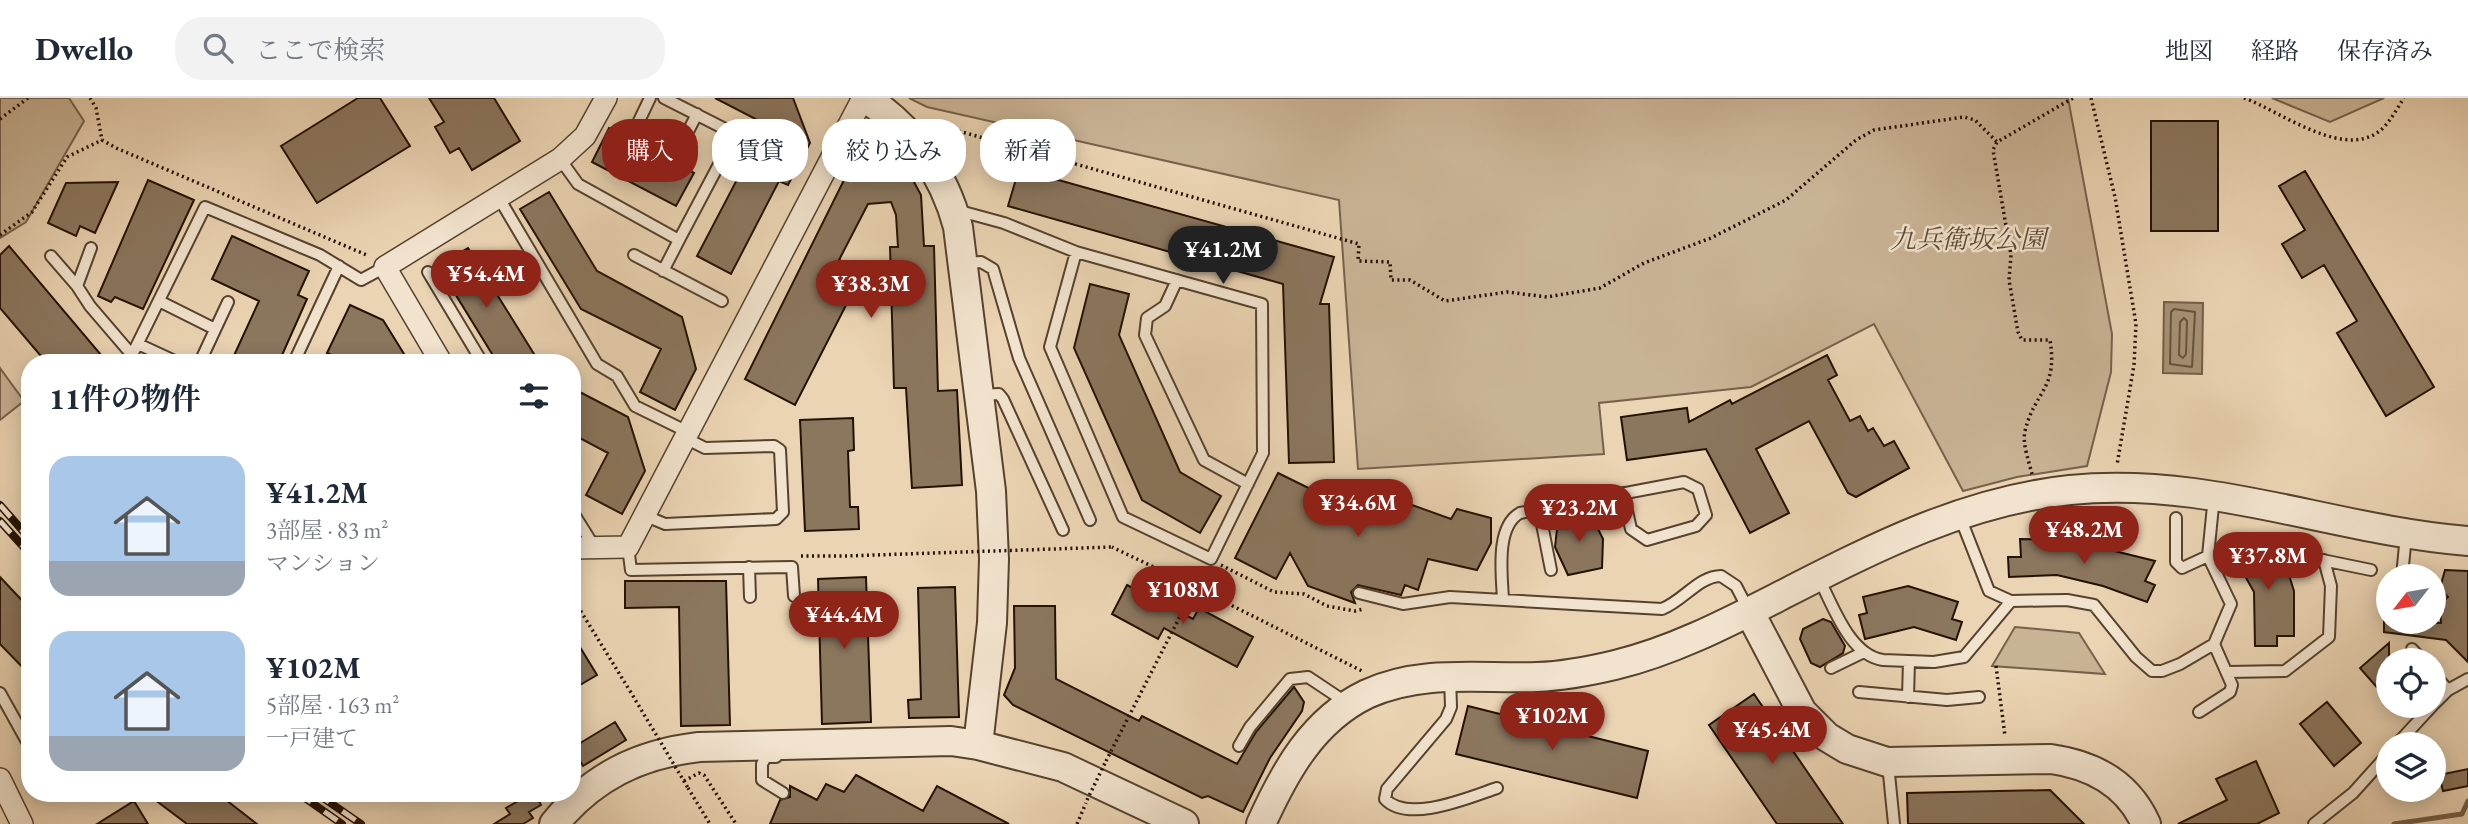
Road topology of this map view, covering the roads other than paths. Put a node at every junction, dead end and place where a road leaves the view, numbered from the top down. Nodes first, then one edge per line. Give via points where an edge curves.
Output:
1 (606, 98) edge
2 (650, 98) edge
3 (664, 98) edge
4 (864, 98) edge
5 (697, 114) junction
6 (640, 119) edge
7 (694, 119) edge
8 (560, 159) junction
9 (499, 198) junction
10 (953, 210) junction
11 (678, 240) junction
12 (91, 248) dead end
13 (1076, 252) junction
14 (634, 255) dead end
15 (51, 256) dead end
16 (963, 263) junction
17 (379, 264) junction
18 (339, 266) junction
19 (663, 271) junction
20 (428, 272) dead end
21 (1177, 280) junction
22 (77, 286) junction
23 (159, 301) junction
24 (722, 301) dead end
25 (228, 302) dead end
26 (215, 329) junction
27 (138, 344) junction
28 (131, 354) edge
29 (136, 354) edge
30 (160, 354) edge
31 (204, 354) edge
32 (298, 354) edge
33 (436, 354) edge
34 (477, 354) edge
35 (980, 395) junction
36 (688, 436) junction
37 (1248, 484) junction
38 (1623, 493) junction
39 (2214, 494) junction
40 (1539, 509) junction
41 (1959, 514) junction
42 (646, 516) junction
43 (2176, 518) dead end
44 (1090, 520) dead end
45 (581, 526) edge
46 (1063, 530) dead end
47 (2407, 532) junction
48 (2468, 541) edge
49 (628, 547) junction
50 (581, 548) edge
51 (594, 548) junction
52 (2298, 555) dead end
53 (2208, 556) junction
54 (2324, 560) junction
55 (2403, 564) edge
56 (749, 567) junction
57 (1551, 570) dead end
58 (2371, 570) dead end
59 (1818, 577) junction
60 (1359, 593) dead end
61 (794, 596) dead end
62 (750, 597) dead end
63 (1503, 600) junction
64 (2011, 601) junction
65 (1749, 611) junction
66 (2214, 644) junction
67 (1864, 652) junction
68 (1909, 662) junction
69 (1831, 668) dead end
70 (2228, 672) junction
71 (1450, 677) junction
72 (2468, 679) edge
73 (2446, 688) edge
74 (2448, 690) joint
75 (1859, 692) dead end
76 (0, 693) edge
77 (1979, 696) dead end
78 (1908, 697) junction
79 (1350, 705) junction
80 (2199, 712) dead end
81 (2421, 718) edge
82 (21, 729) edge
83 (2408, 732) edge
84 (830, 743) junction
85 (978, 744) junction
86 (1240, 746) dead end
87 (1887, 762) junction
88 (2376, 767) edge
89 (0, 779) edge
90 (1497, 788) dead end
91 (783, 793) dead end
92 (581, 794) edge
93 (574, 802) edge
94 (22, 824) edge
95 (554, 824) edge
96 (1184, 824) edge
97 (1261, 824) edge
98 (1894, 824) edge
99 (2146, 824) edge
100 (2314, 824) edge

1 - 8 street via 585,136
2 - 6 lane
3 - 5 lane
4 - 10 street via 919,146
4 - 36 street
5 - 7 lane
5 - 11 lane via 734,134
8 - 9 street
8 - 11 lane via 578,184
9 - 17 street
9 - 36 lane via 597,365 617,376 635,406
10 - 13 lane via 1004,223
10 - 16 street
11 - 19 lane
12 - 22 lane
13 - 21 lane
13 - 37 lane via 1050,346 1123,516 1210,559
14 - 19 lane
15 - 22 lane
16 - 35 street
16 - 44 lane via 981,262 993,269 1018,358
17 - 18 lane via 361,279
17 - 33 street
18 - 23 lane via 205,206
18 - 32 lane
19 - 24 lane
20 - 34 lane
21 - 37 lane via 1165,306 1147,318 1145,335 1204,460
21 - 37 lane via 1262,304 1265,442
22 - 28 lane
23 - 26 lane
23 - 27 lane
25 - 26 lane
26 - 31 lane
27 - 29 lane
27 - 30 lane
35 - 46 lane via 999,394 1003,399
35 - 85 street via 994,559 992,624
36 - 42 street
36 - 42 lane via 705,447 775,446 780,450 783,512 776,519 664,524
38 - 38 lane via 1691,484 1698,489 1706,515 1696,526 1647,540 1630,529
38 - 40 lane
39 - 41 street via 2138,487 2070,490
39 - 47 street
39 - 53 lane
40 - 57 lane
40 - 63 lane via 1520,513 1508,524
41 - 59 street via 1900,536
41 - 64 lane via 1984,584
42 - 49 street
43 - 53 lane via 2176,562 2182,568
45 - 51 lane
47 - 48 street
47 - 55 lane
49 - 51 street
49 - 56 lane via 631,570
50 - 51 street
52 - 54 lane
53 - 66 lane via 2231,604
54 - 58 lane
54 - 70 lane via 2331,586 2329,637 2285,671
56 - 61 lane via 792,567
56 - 62 lane
59 - 65 street
59 - 67 lane
60 - 63 lane via 1403,604 1450,597
63 - 65 lane via 1662,609 1681,601 1703,580 1721,576 1737,586
64 - 66 lane via 2067,600 2094,605 2152,671 2180,664
64 - 68 lane via 1964,657
65 - 71 street via 1678,644 1614,665 1540,677
65 - 87 street via 1809,720 1836,743
66 - 70 lane
67 - 68 lane via 1875,659
67 - 69 lane
68 - 78 lane
70 - 80 lane via 2231,690
71 - 79 street via 1406,681
71 - 90 lane via 1451,707 1446,719 1387,789 1385,799 1422,812
72 - 74 lane
73 - 74 lane
75 - 78 lane
76 - 82 lane
77 - 78 lane via 1947,700
79 - 86 lane via 1308,677 1290,679
79 - 97 street via 1321,727 1292,762
81 - 83 lane
84 - 85 street
84 - 91 lane via 812,757 766,757 762,780
84 - 92 street via 699,747 653,755
85 - 96 street via 1063,767
87 - 98 lane
87 - 99 street via 2072,762 2111,780 2132,800
88 - 100 lane via 2353,793
89 - 94 street
93 - 95 street

